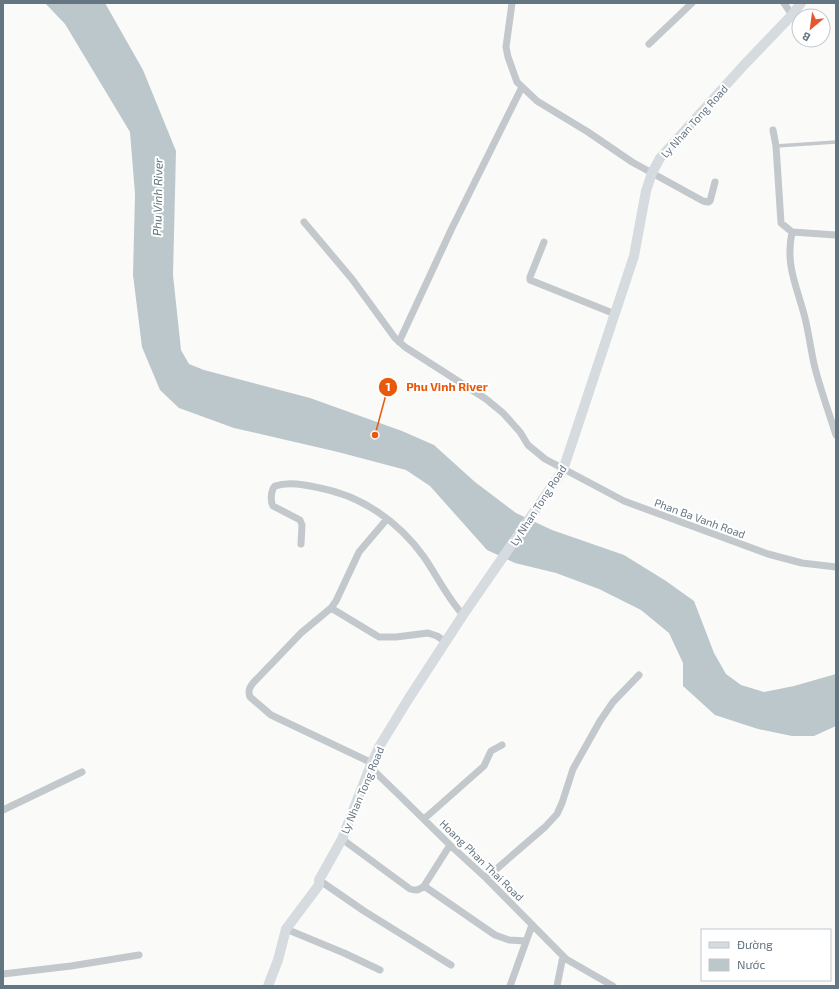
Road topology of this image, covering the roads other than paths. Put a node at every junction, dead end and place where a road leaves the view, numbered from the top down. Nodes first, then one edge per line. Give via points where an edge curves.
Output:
1 (512, 3) edge
2 (692, 3) edge
3 (784, 3) edge
4 (791, 14) edge
5 (791, 16) edge
6 (649, 44) dead end
7 (522, 87) junction
8 (773, 130) dead end
9 (836, 142) edge
10 (776, 146) junction
11 (652, 173) junction
12 (715, 182) dead end
13 (304, 222) dead end
14 (789, 230) junction
15 (836, 235) edge
16 (544, 242) dead end
17 (615, 314) junction
18 (399, 342) junction
19 (836, 435) edge
20 (564, 470) junction
21 (387, 518) junction
22 (301, 544) dead end
23 (836, 566) edge
24 (331, 608) junction
25 (463, 615) junction
26 (446, 642) junction
27 (639, 675) dead end
28 (502, 745) dead end
29 (371, 765) junction
30 (82, 772) dead end
31 (3, 810) edge
32 (424, 819) junction
33 (342, 839) junction
34 (450, 846) junction
35 (486, 878) junction
36 (319, 880) junction
37 (424, 886) junction
38 (532, 925) junction
39 (286, 929) junction
40 (526, 941) junction
41 (139, 955) dead end
42 (563, 956) junction
43 (451, 965) dead end
44 (380, 970) dead end
45 (3, 974) edge
46 (268, 986) edge
47 (510, 986) edge
48 (557, 986) edge
49 (613, 986) edge

1 - 7 street via 506,46 517,82
2 - 6 street
3 - 4 street
5 - 11 street, Ly Nhan Tong Road via 660,158
7 - 11 street via 537,101
7 - 18 street
8 - 10 street
9 - 10 lane
10 - 14 street via 781,223
11 - 12 street via 708,202 712,198
11 - 17 street, Ly Nhan Tong Road via 646,191 634,256
13 - 18 street, Phan Ba Vanh Road via 352,279
14 - 15 street
14 - 19 street via 793,278 802,305 816,370
16 - 17 street via 530,280
17 - 20 street, Ly Nhan Tong Road
18 - 20 street, Phan Ba Vanh Road via 486,400 520,432 528,445
20 - 23 street, Phan Ba Vanh Road via 624,501 768,554 802,563
20 - 25 street, Ly Nhan Tong Road
21 - 22 street via 358,500 333,490 296,484 275,486 273,506 300,520
21 - 24 street via 359,552
21 - 25 street via 414,544
24 - 26 street via 379,637 428,634
24 - 29 street, Hoang Phan Thai Road via 301,633 253,683 248,693 271,714
25 - 26 street, Ly Nhan Tong Road
26 - 29 street, Ly Nhan Tong Road via 379,747
27 - 35 street via 600,720 573,769 557,814 537,835
28 - 32 street via 491,751 481,769
29 - 32 street, Hoang Phan Thai Road
29 - 33 street, Ly Nhan Tong Road
30 - 31 street
32 - 34 street, Hoang Phan Thai Road
33 - 36 street, Ly Nhan Tong Road
33 - 37 street via 410,889 419,890
34 - 35 street, Hoang Phan Thai Road
34 - 37 street
35 - 38 street, Hoang Phan Thai Road
36 - 39 street, Ly Nhan Tong Road via 319,885
36 - 43 street
37 - 40 street via 495,935 509,940
38 - 40 street
38 - 42 street, Hoang Phan Thai Road
39 - 44 street
39 - 46 street, Ly Nhan Tong Road
40 - 47 street
41 - 45 street
42 - 48 street
42 - 49 street, Hoang Phan Thai Road

